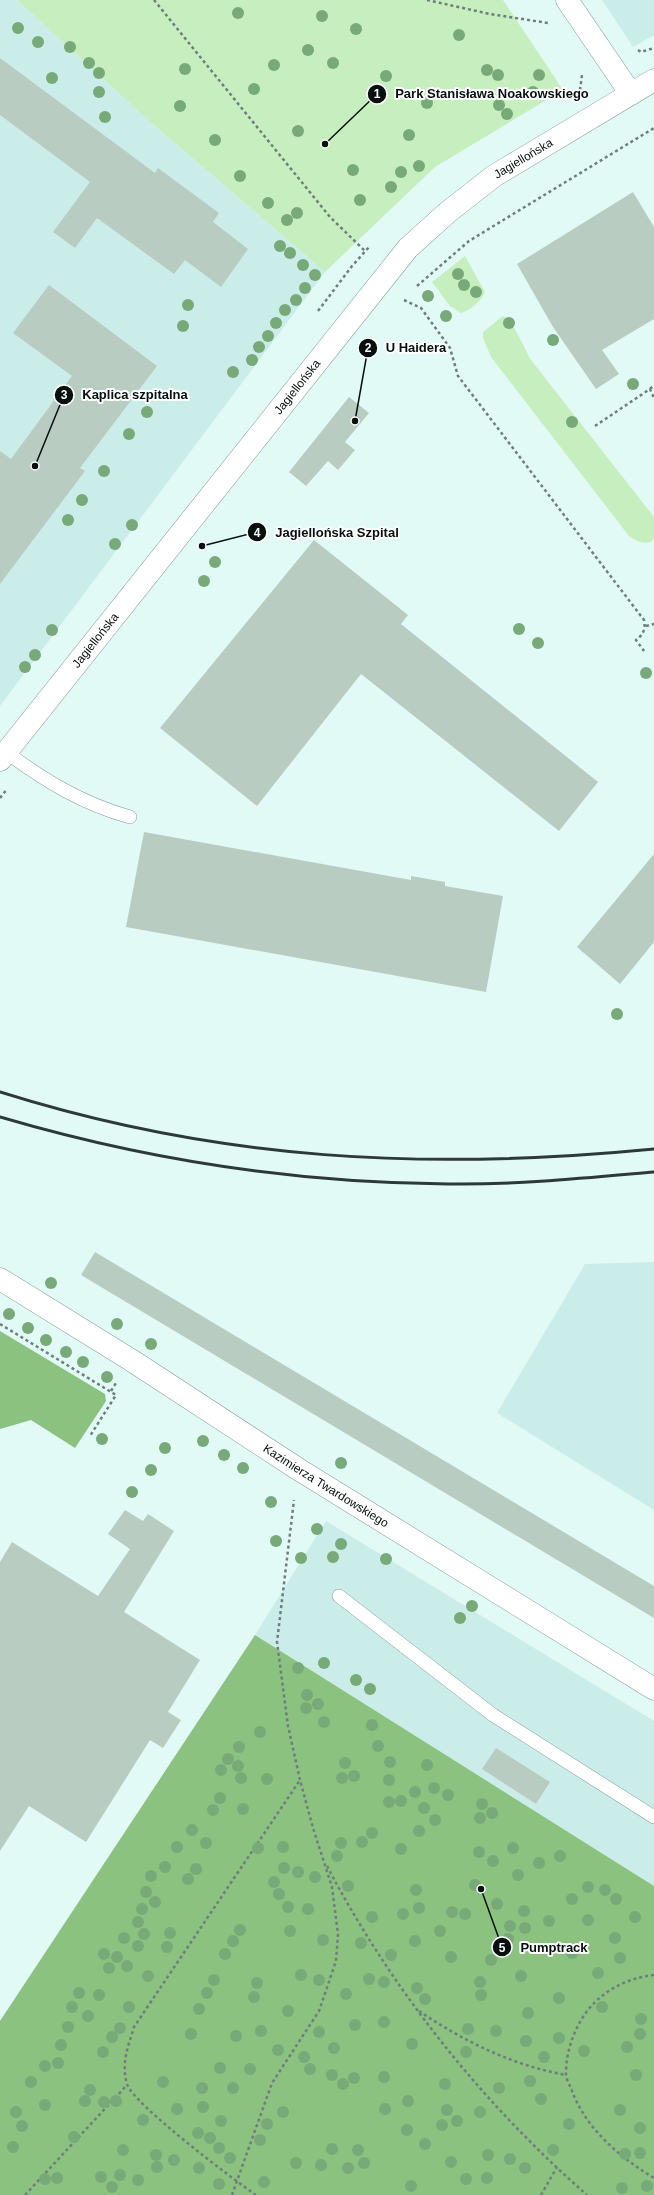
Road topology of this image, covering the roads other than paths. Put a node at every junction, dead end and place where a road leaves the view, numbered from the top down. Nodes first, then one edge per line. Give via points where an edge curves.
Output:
1 (567, 0) edge
2 (654, 80) edge
3 (631, 94) junction
4 (3, 756) edge
5 (130, 817) dead end
6 (0, 1279) edge
7 (339, 1596) dead end
8 (654, 1689) edge
9 (654, 1817) edge

1 - 3 street
2 - 3 street, Jagiellońska
3 - 4 street, Jagiellońska via 494,176 408,248
4 - 5 lane via 63,791 102,809
6 - 8 street, Kazimierza Twardowskiego via 131,1360 298,1469
7 - 9 lane via 493,1715

